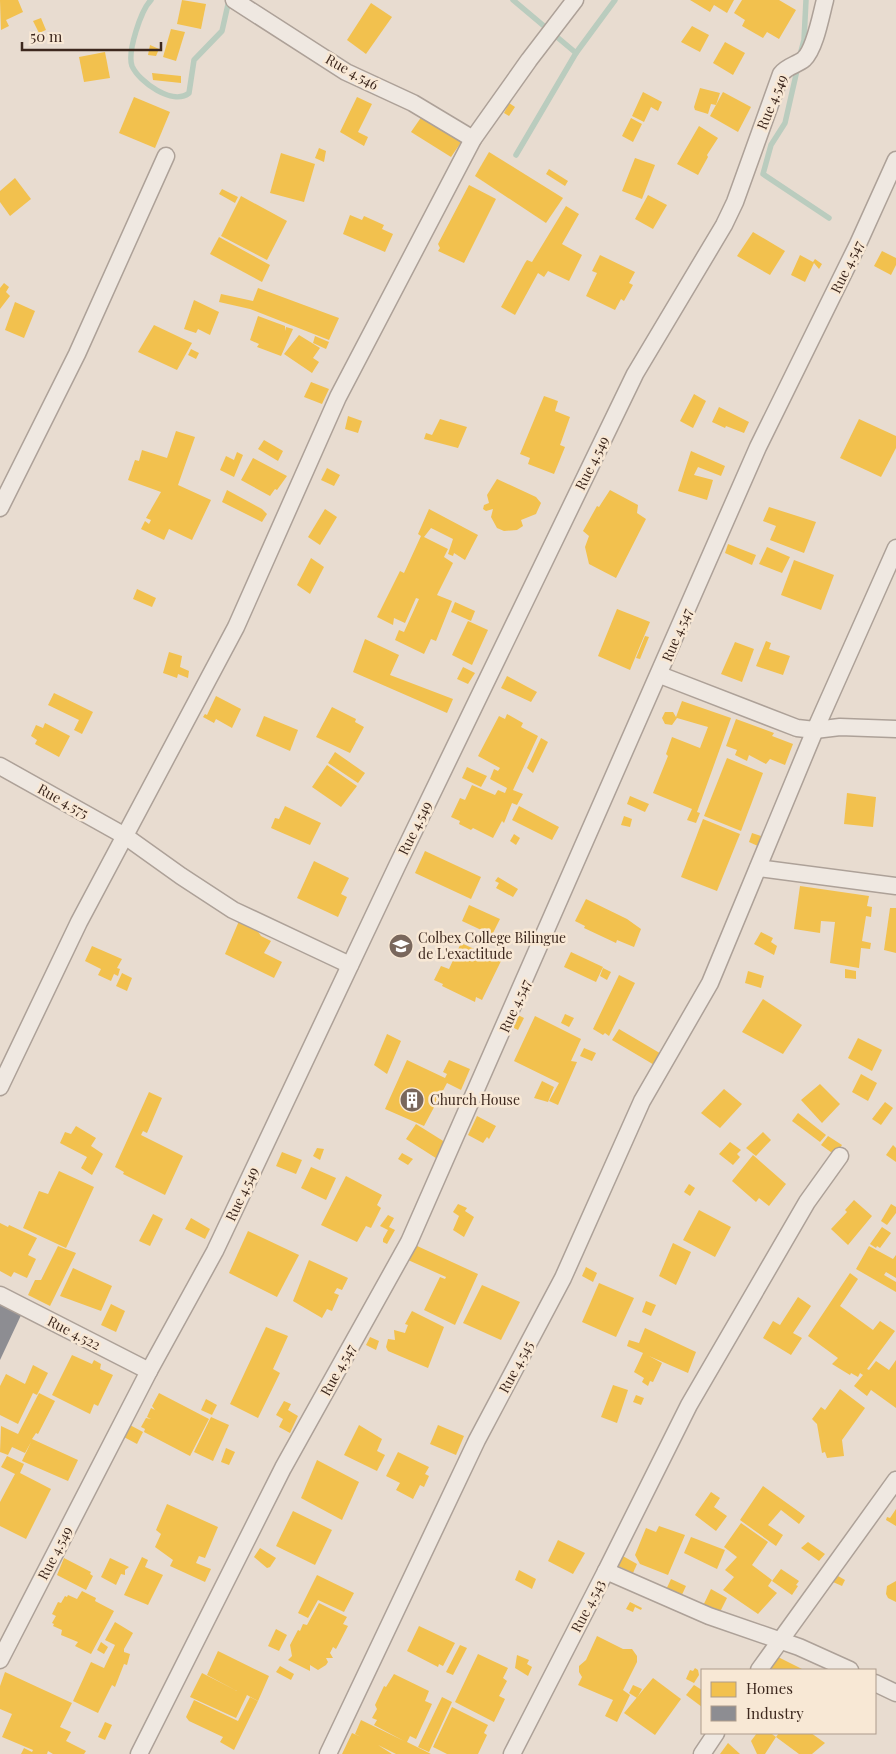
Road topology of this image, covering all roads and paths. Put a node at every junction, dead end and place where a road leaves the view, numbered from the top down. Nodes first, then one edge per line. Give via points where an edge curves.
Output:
1 (234, 0) edge
2 (575, 0) edge
3 (825, 0) edge
4 (473, 139) junction
5 (166, 156) dead end
6 (896, 160) edge
7 (0, 508) edge
8 (896, 548) edge
9 (660, 675) junction
10 (896, 729) edge
11 (816, 730) junction
12 (0, 766) edge
13 (125, 836) junction
14 (758, 868) junction
15 (896, 886) edge
16 (350, 965) junction
17 (0, 1087) edge
18 (840, 1156) dead end
19 (0, 1295) edge
20 (149, 1371) junction
21 (896, 1480) edge
22 (606, 1571) junction
23 (778, 1641) junction
24 (0, 1660) edge
25 (760, 1669) edge
26 (848, 1669) edge
27 (876, 1683) edge
28 (896, 1693) edge
29 (715, 1734) edge
30 (138, 1754) edge
31 (328, 1754) edge
32 (512, 1754) edge
33 (702, 1754) edge

1 - 4 street, Rue 4.546 via 346,72 413,104
2 - 4 street
3 - 16 street, Rue 4.549 via 811,49 803,60 782,74 728,218 635,374
4 - 13 street via 338,397 236,627
5 - 7 street via 77,354
6 - 9 street, Rue 4.547 via 758,447
8 - 11 street, Rue 4.545
9 - 11 street via 797,728
9 - 30 street, Rue 4.547 via 409,1242 283,1468
10 - 11 street via 840,727
11 - 14 street, Rue 4.545
12 - 13 street, Rue 4.575
13 - 16 street, Rue 4.575 via 233,910
13 - 17 street via 79,922
14 - 15 street
14 - 31 street, Rue 4.545 via 710,983 642,1102 563,1278 477,1440
16 - 20 street, Rue 4.549 via 215,1251
18 - 22 street via 806,1202 689,1405
19 - 20 street, Rue 4.522
20 - 24 street, Rue 4.549
21 - 23 street
22 - 23 street, Rue 4.543 via 709,1616
22 - 32 street, Rue 4.543
23 - 25 street
23 - 26 street, Rue 4.543
27 - 28 street
29 - 33 street

